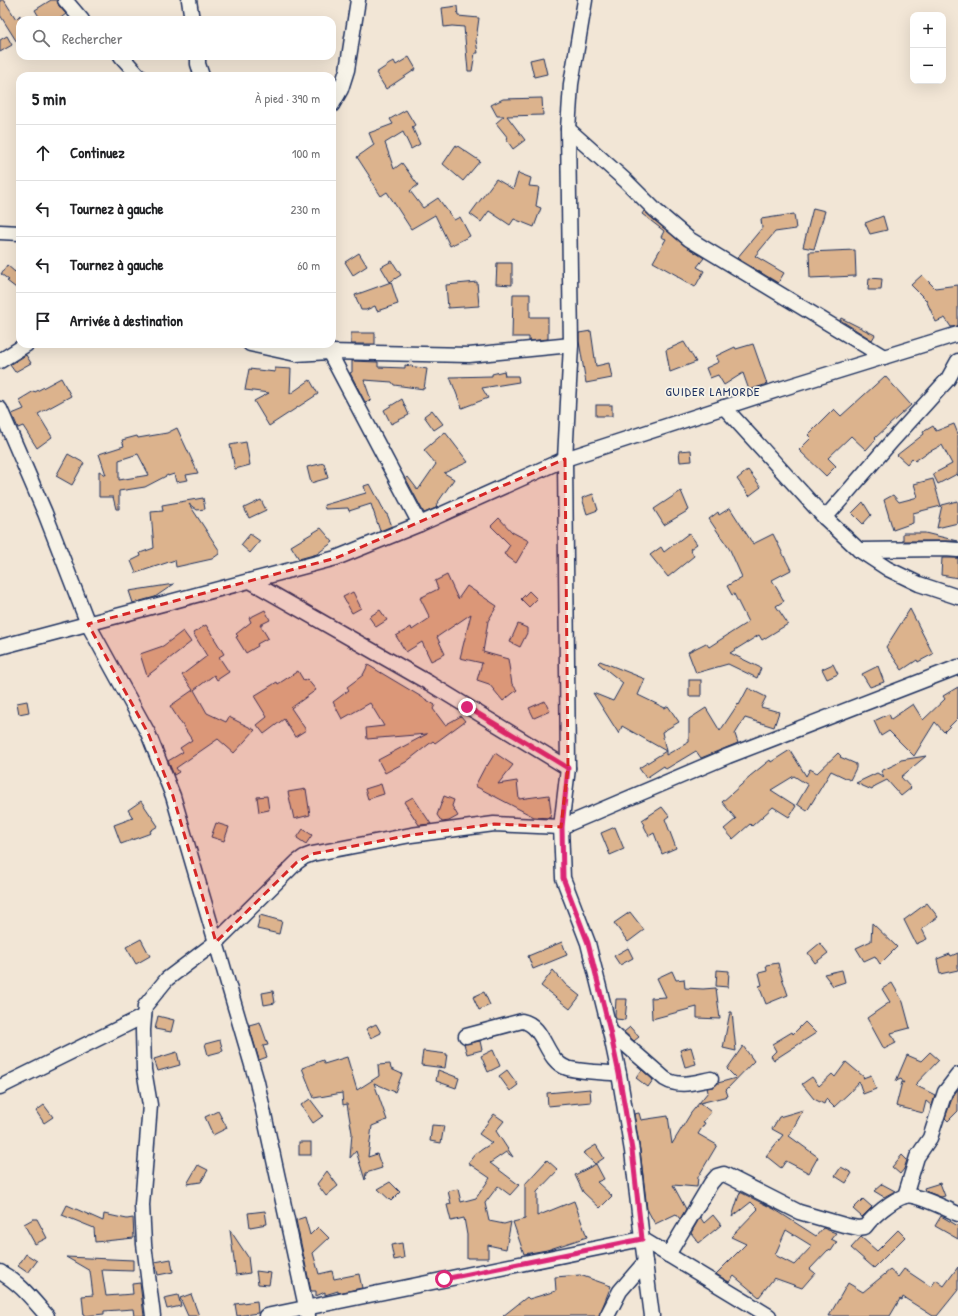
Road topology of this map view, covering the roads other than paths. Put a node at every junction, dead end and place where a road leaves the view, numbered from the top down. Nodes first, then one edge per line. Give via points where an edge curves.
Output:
1 (65, 0) edge
2 (189, 0) edge
3 (358, 0) edge
4 (585, 0) edge
5 (79, 16) edge
6 (191, 16) edge
7 (124, 60) edge
8 (198, 60) edge
9 (135, 72) edge
10 (201, 72) edge
11 (336, 98) edge
12 (568, 129) junction
13 (0, 232) edge
14 (16, 234) edge
15 (958, 334) edge
16 (571, 345) junction
17 (21, 348) edge
18 (268, 348) edge
19 (327, 348) edge
20 (884, 357) junction
21 (0, 361) edge
22 (958, 361) edge
23 (724, 407) junction
24 (0, 409) edge
25 (565, 459) junction
26 (825, 518) junction
27 (420, 524) junction
28 (859, 550) junction
29 (958, 550) edge
30 (250, 581) junction
31 (958, 598) edge
32 (88, 624) junction
33 (0, 647) edge
34 (958, 667) edge
35 (568, 768) junction
36 (562, 827) junction
37 (216, 942) junction
38 (144, 1016) junction
39 (610, 1031) junction
40 (466, 1036) dead end
41 (619, 1074) junction
42 (958, 1075) edge
43 (712, 1079) dead end
44 (0, 1087) edge
45 (905, 1196) junction
46 (958, 1214) edge
47 (642, 1239) junction
48 (668, 1255) junction
49 (646, 1262) junction
50 (0, 1272) edge
51 (307, 1312) edge
52 (764, 1315) edge
53 (46, 1316) edge
54 (153, 1316) edge
55 (266, 1316) edge
56 (607, 1316) edge
57 (652, 1316) edge

1 - 5 street
2 - 6 street
3 - 11 street via 346,70
4 - 12 street via 571,84
7 - 9 street
8 - 10 street
12 - 16 street
12 - 20 street via 689,239
13 - 14 street
15 - 20 street
16 - 19 street via 469,355
16 - 25 street
17 - 21 street
18 - 19 street via 296,354
19 - 27 street
20 - 23 street
22 - 26 street via 948,379
23 - 25 street
23 - 26 street
24 - 32 street via 45,513
25 - 27 street
25 - 35 street
26 - 28 street
27 - 30 street via 336,558
28 - 29 street
28 - 31 street via 888,569
30 - 32 street
30 - 35 street via 429,683
32 - 33 street
32 - 37 street via 148,733 173,796
34 - 36 street via 728,756
35 - 36 street
36 - 37 street via 494,824 410,835 312,854 297,862
36 - 39 street via 563,878 588,943
37 - 38 street via 167,979 145,1006
37 - 51 street via 257,1082
38 - 44 street
38 - 54 street via 144,1070 150,1105 142,1205
39 - 41 street
39 - 43 street via 672,1083
40 - 41 street via 522,1021 528,1022 556,1061 566,1068
41 - 47 street via 632,1150
42 - 45 street via 945,1092 930,1138 917,1157
45 - 46 street via 916,1197
45 - 48 street via 888,1206 865,1227 858,1228 799,1212 724,1174 717,1176 710,1183
47 - 48 street
47 - 49 street
47 - 51 street
48 - 52 street
49 - 56 street via 620,1291
49 - 57 street
50 - 53 street via 13,1279
51 - 55 street

